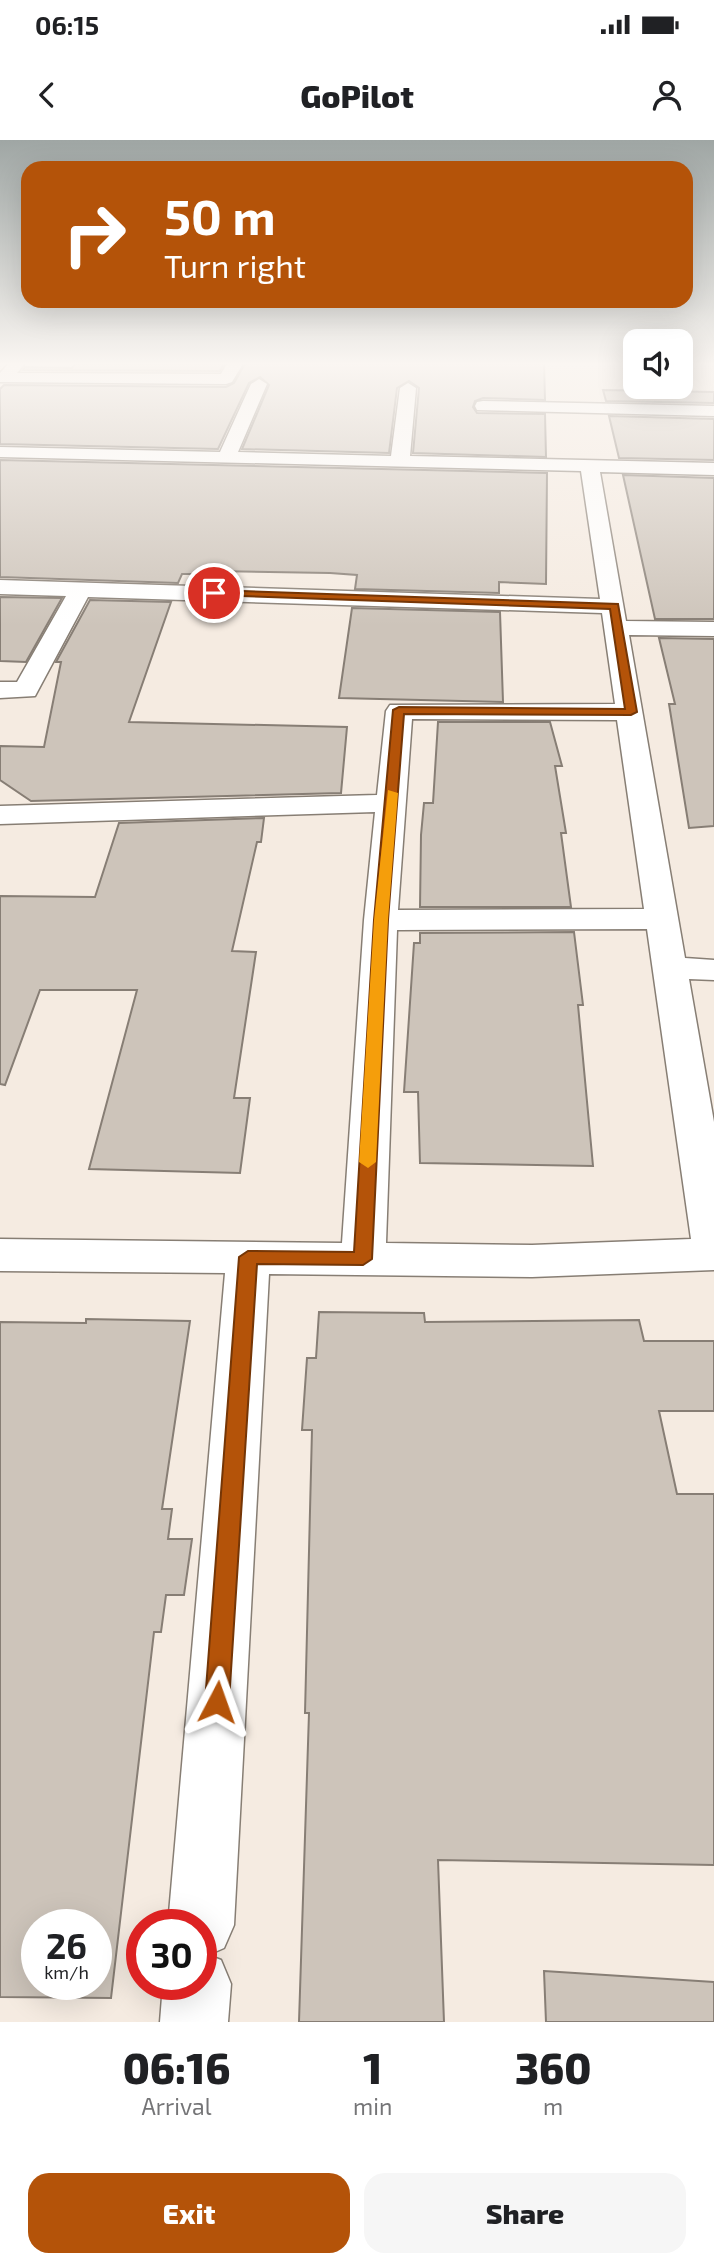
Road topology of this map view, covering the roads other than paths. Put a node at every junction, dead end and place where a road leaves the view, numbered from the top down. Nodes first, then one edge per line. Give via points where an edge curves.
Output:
1 (230, 450) edge
2 (401, 450) edge
3 (0, 452) edge
4 (227, 457) junction
5 (400, 461) junction
6 (590, 467) junction
7 (714, 469) edge
8 (0, 587) edge
9 (81, 589) junction
10 (616, 617) junction
11 (714, 629) edge
12 (0, 690) edge
13 (631, 712) junction
14 (391, 803) junction
15 (0, 815) edge
16 (663, 919) junction
17 (381, 920) junction
18 (671, 967) junction
19 (714, 970) edge
20 (714, 1247) edge
21 (714, 1254) edge
22 (0, 1255) edge
23 (248, 1257) junction
24 (363, 1259) junction
25 (202, 1909) edge
26 (196, 2000) edge
27 (194, 2022) edge

1 - 4 street
2 - 5 street
3 - 4 street
4 - 5 street
5 - 6 street
6 - 7 street
6 - 10 street
8 - 9 street
9 - 10 street
9 - 12 street via 26,690
10 - 11 street
10 - 13 street
13 - 14 street via 399,710
13 - 16 street
14 - 15 street
14 - 17 street
16 - 17 street
16 - 18 street
17 - 24 street
18 - 19 street
18 - 20 street
21 - 24 street via 532,1261
22 - 23 street
23 - 24 street
23 - 25 street
26 - 27 street

